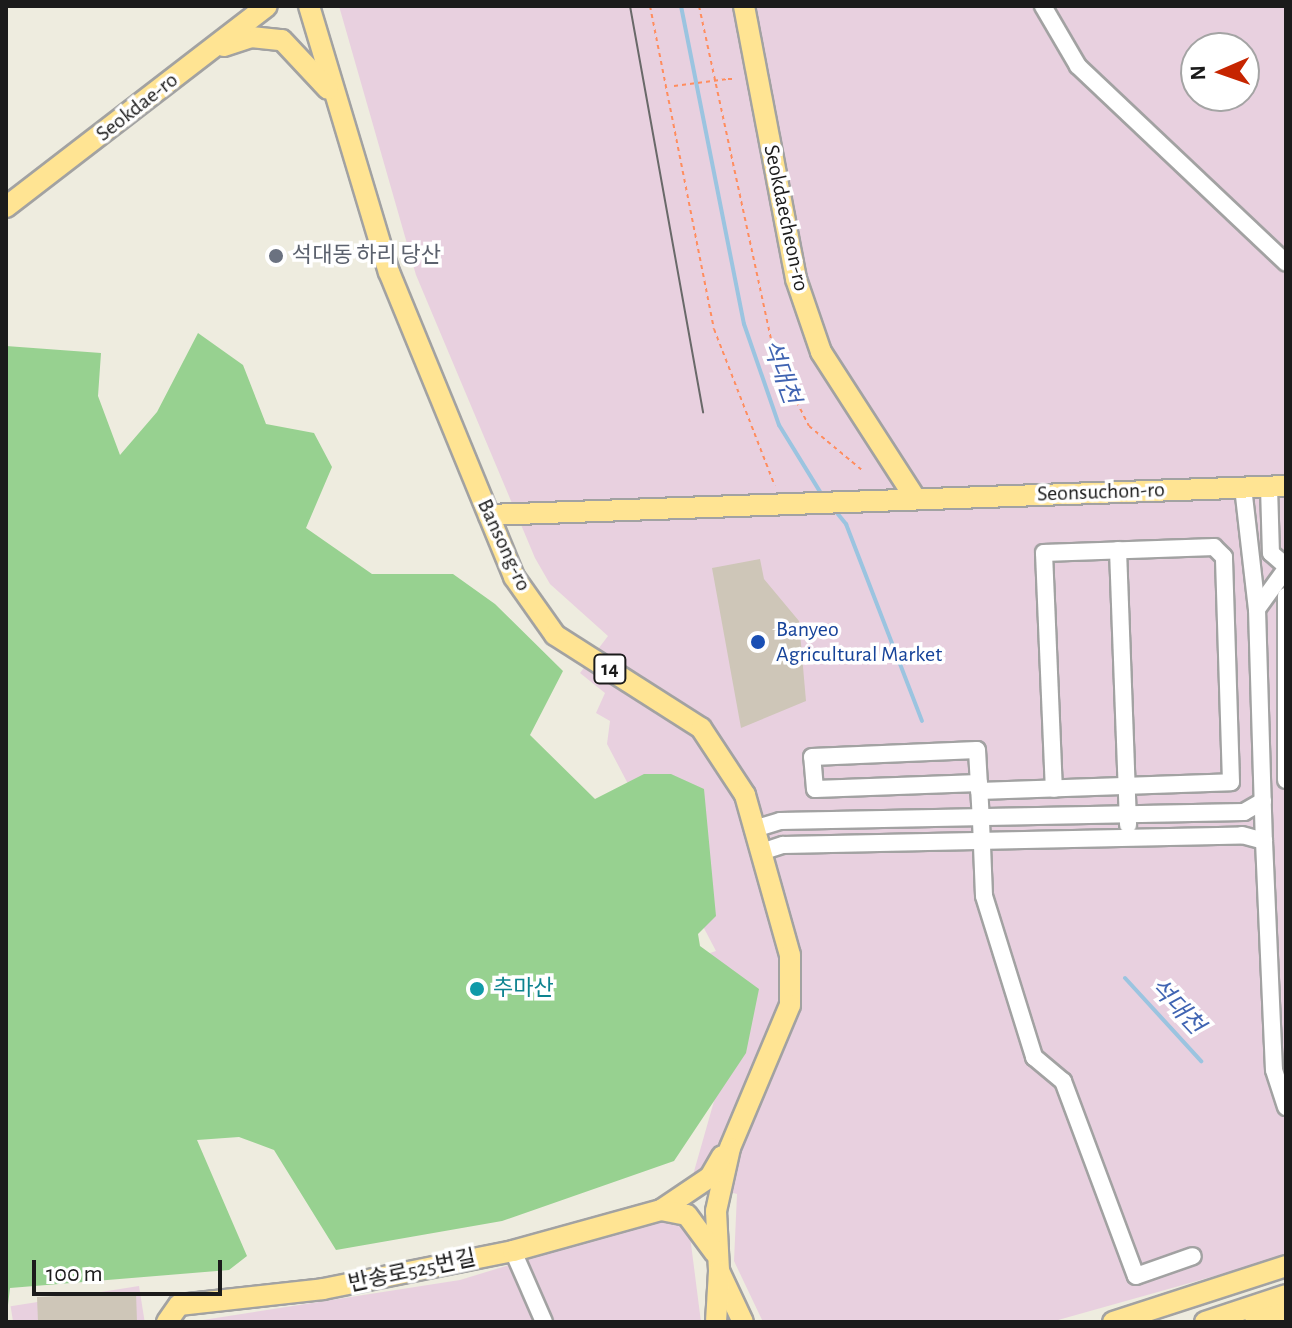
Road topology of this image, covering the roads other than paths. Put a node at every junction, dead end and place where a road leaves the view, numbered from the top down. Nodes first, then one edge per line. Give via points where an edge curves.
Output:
1 (309, 6) edge
2 (744, 6) edge
3 (1043, 6) edge
4 (259, 9) edge
5 (209, 52) junction
6 (338, 102) junction
7 (6, 207) edge
8 (1286, 263) edge
9 (1278, 486) edge
10 (1243, 487) junction
11 (915, 498) junction
12 (489, 515) junction
13 (1118, 550) junction
14 (1286, 567) edge
15 (1282, 589) edge
16 (1257, 609) junction
17 (1286, 780) edge
18 (1127, 786) junction
19 (979, 787) junction
20 (1054, 789) junction
21 (1263, 801) junction
22 (1128, 816) junction
23 (981, 821) junction
24 (754, 829) junction
25 (1129, 839) junction
26 (1264, 841) junction
27 (982, 843) junction
28 (761, 852) junction
29 (1286, 1107) edge
30 (736, 1134) junction
31 (661, 1210) junction
32 (513, 1251) junction
33 (1193, 1256) dead end
34 (718, 1265) junction
35 (1286, 1266) edge
36 (1286, 1279) edge
37 (1286, 1295) edge
38 (1286, 1312) edge
39 (167, 1322) edge
40 (544, 1322) edge
41 (716, 1322) edge
42 (743, 1322) edge
43 (1113, 1322) edge
44 (1158, 1322) edge
45 (1205, 1322) edge
46 (1255, 1322) edge

1 - 6 main road, Bansong-ro / 14
2 - 11 main road, Seokdaecheon-ro via 796,279 821,352
3 - 8 street via 1078,66
4 - 5 main road, Seokdae-ro
5 - 6 main road via 251,37 282,40
5 - 7 main road, Seokdae-ro
6 - 12 main road, Bansong-ro / 14 via 389,272
9 - 10 main road, Seonsuchon-ro
9 - 14 street via 1271,553
10 - 11 main road, Seonsuchon-ro
10 - 16 street
11 - 12 main road, Seonsuchon-ro
12 - 24 main road, Bansong-ro / 14 via 514,577 555,635 701,728 745,795
13 - 18 street
13 - 18 street via 1214,547 1224,557 1231,782
13 - 20 street via 1044,553
14 - 15 street
15 - 16 street
15 - 17 street
16 - 21 street
18 - 20 street
18 - 22 street
19 - 19 street via 815,789 812,757 977,750
19 - 20 street
19 - 23 street
21 - 22 street via 1244,812
21 - 26 street
22 - 23 street
22 - 25 street
23 - 24 street via 780,821
23 - 27 street
24 - 28 main road, Bansong-ro / 14
25 - 26 street via 1242,835
25 - 27 street
26 - 29 street via 1274,1070
27 - 28 street via 783,845
27 - 33 street via 984,896 1014,1004 1034,1057 1063,1081 1136,1276
28 - 30 main road, Bansong-ro / 14 via 790,955 790,1005
30 - 31 main road, 반송로525번길 via 710,1177
30 - 34 main road, Bansong-ro / 14 via 716,1211
31 - 32 main road, 반송로525번길
31 - 34 main road via 687,1215
32 - 39 main road, 반송로525번길 via 323,1289 179,1305
32 - 40 street
34 - 41 main road via 712,1294
34 - 42 main road, Bansong-ro / 14
35 - 43 main road
36 - 44 main road
37 - 45 main road
38 - 46 main road

